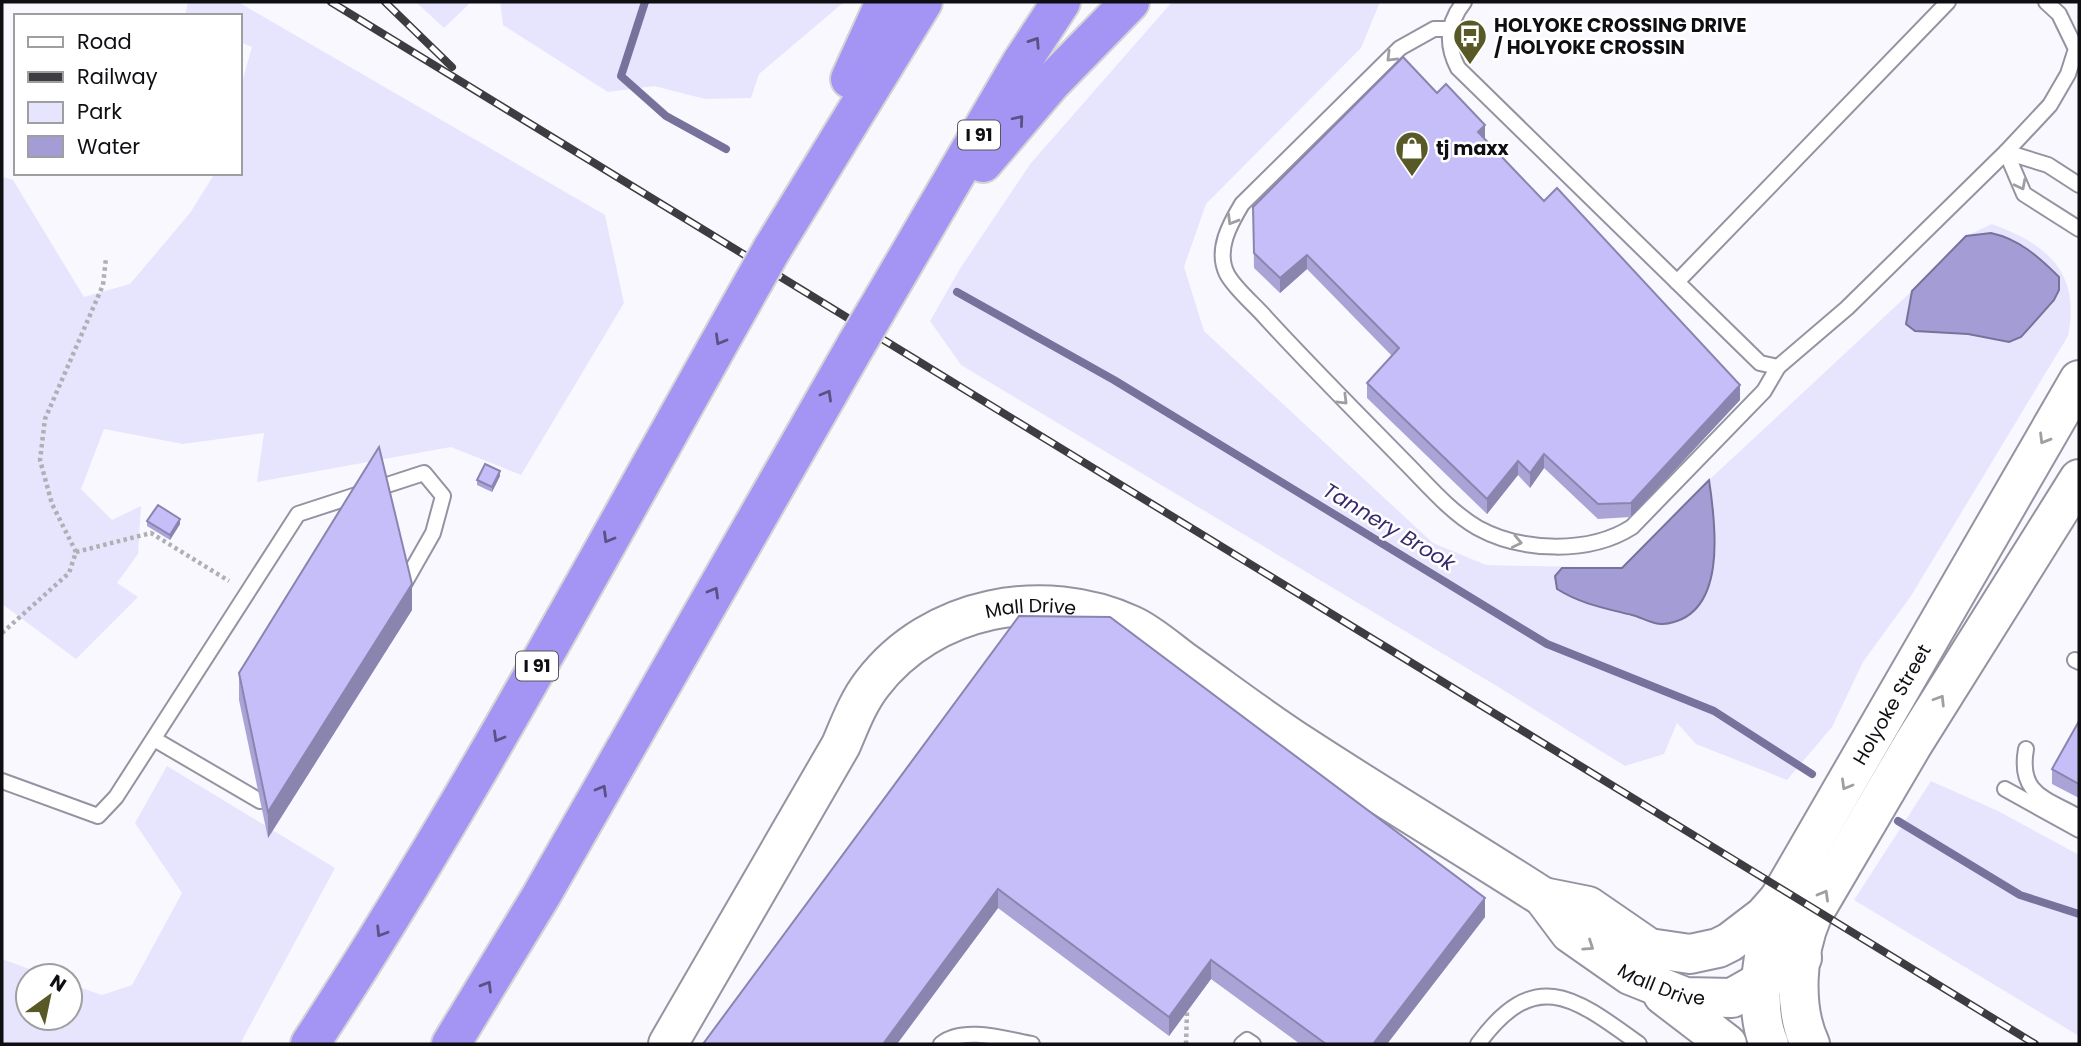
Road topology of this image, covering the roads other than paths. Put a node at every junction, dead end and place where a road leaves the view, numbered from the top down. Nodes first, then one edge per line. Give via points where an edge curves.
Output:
1 (885, 2) edge
2 (923, 2) edge
3 (1061, 2) edge
4 (1129, 2) edge
5 (1464, 2) edge
6 (1948, 2) edge
7 (2046, 2) edge
8 (1450, 29) junction
9 (2074, 72) edge
10 (2006, 152) junction
11 (2079, 185) edge
12 (2079, 229) edge
13 (769, 255) junction
14 (900, 269) junction
15 (1677, 282) junction
16 (1778, 367) junction
17 (2079, 380) edge
18 (2079, 479) edge
19 (391, 605) edge
20 (154, 739) junction
21 (2026, 749) dead end
22 (289, 778) edge
23 (2, 781) edge
24 (2005, 789) dead end
25 (2079, 817) edge
26 (2079, 830) edge
27 (1543, 897) junction
28 (1779, 899) junction
29 (1649, 948) junction
30 (1802, 958) junction
31 (1763, 980) junction
32 (1650, 985) junction
33 (1805, 1026) edge
34 (310, 1044) edge
35 (451, 1044) edge
36 (668, 1044) edge
37 (941, 1044) edge
38 (1032, 1044) edge
39 (1242, 1044) edge
40 (1253, 1044) edge
41 (1478, 1044) edge
42 (1639, 1044) edge
43 (1727, 1044) edge
44 (1769, 1044) edge

1 - 13 highway
2 - 13 highway, I 91
14 -> 3 highway, I 91
14 -> 4 highway via 1025,113
5 - 8 lane
6 - 15 lane
7 - 9 lane via 2059,14 2076,49
8 - 15 lane via 1449,51 1458,68
8 -> 16 lane via 1434,29 1400,48 1242,204 1226,230 1227,274 1314,371 1444,501 1477,527 1528,544 1567,545 1617,537 1632,527 1764,391
9 - 10 lane
10 - 11 lane via 2048,165
10 -> 12 lane via 2024,194
10 - 16 lane via 1846,308
13 -> 34 highway, I 91 via 448,822
35 -> 14 highway, I 91, bridge via 568,850
15 - 16 lane via 1760,363
17 -> 28 street, Holyoke Street
30 -> 18 street, Holyoke Street via 1802,939 1812,916 1858,835
19 - 20 lane via 433,533 443,496 424,473 298,513
20 - 22 lane via 260,801 282,789
20 - 23 lane via 116,797 97,816
21 - 25 lane via 2024,773 2032,790
24 - 26 lane
27 - 29 street, Mall Drive via 1588,906
27 -> 32 street, Mall Drive via 1570,933
27 - 36 street, Mall Drive via 1304,746 1133,626 1080,610 1008,606 979,611 931,632 873,682
28 - 29 street, Mall Drive via 1764,916 1718,948 1690,954
28 - 31 street, Holyoke Street via 1771,921
29 - 31 street via 1682,968
30 - 31 street, Mall Drive
30 - 33 street, Holyoke Street
31 - 32 street, Mall Drive via 1732,998 1717,1000 1685,997
31 - 33 street
31 - 44 street, Holyoke Street via 1760,1018
32 - 43 street
37 - 38 lane via 951,1036
39 - 40 lane via 1247,1040
41 - 42 lane via 1498,1018 1527,998 1554,997 1576,1003

